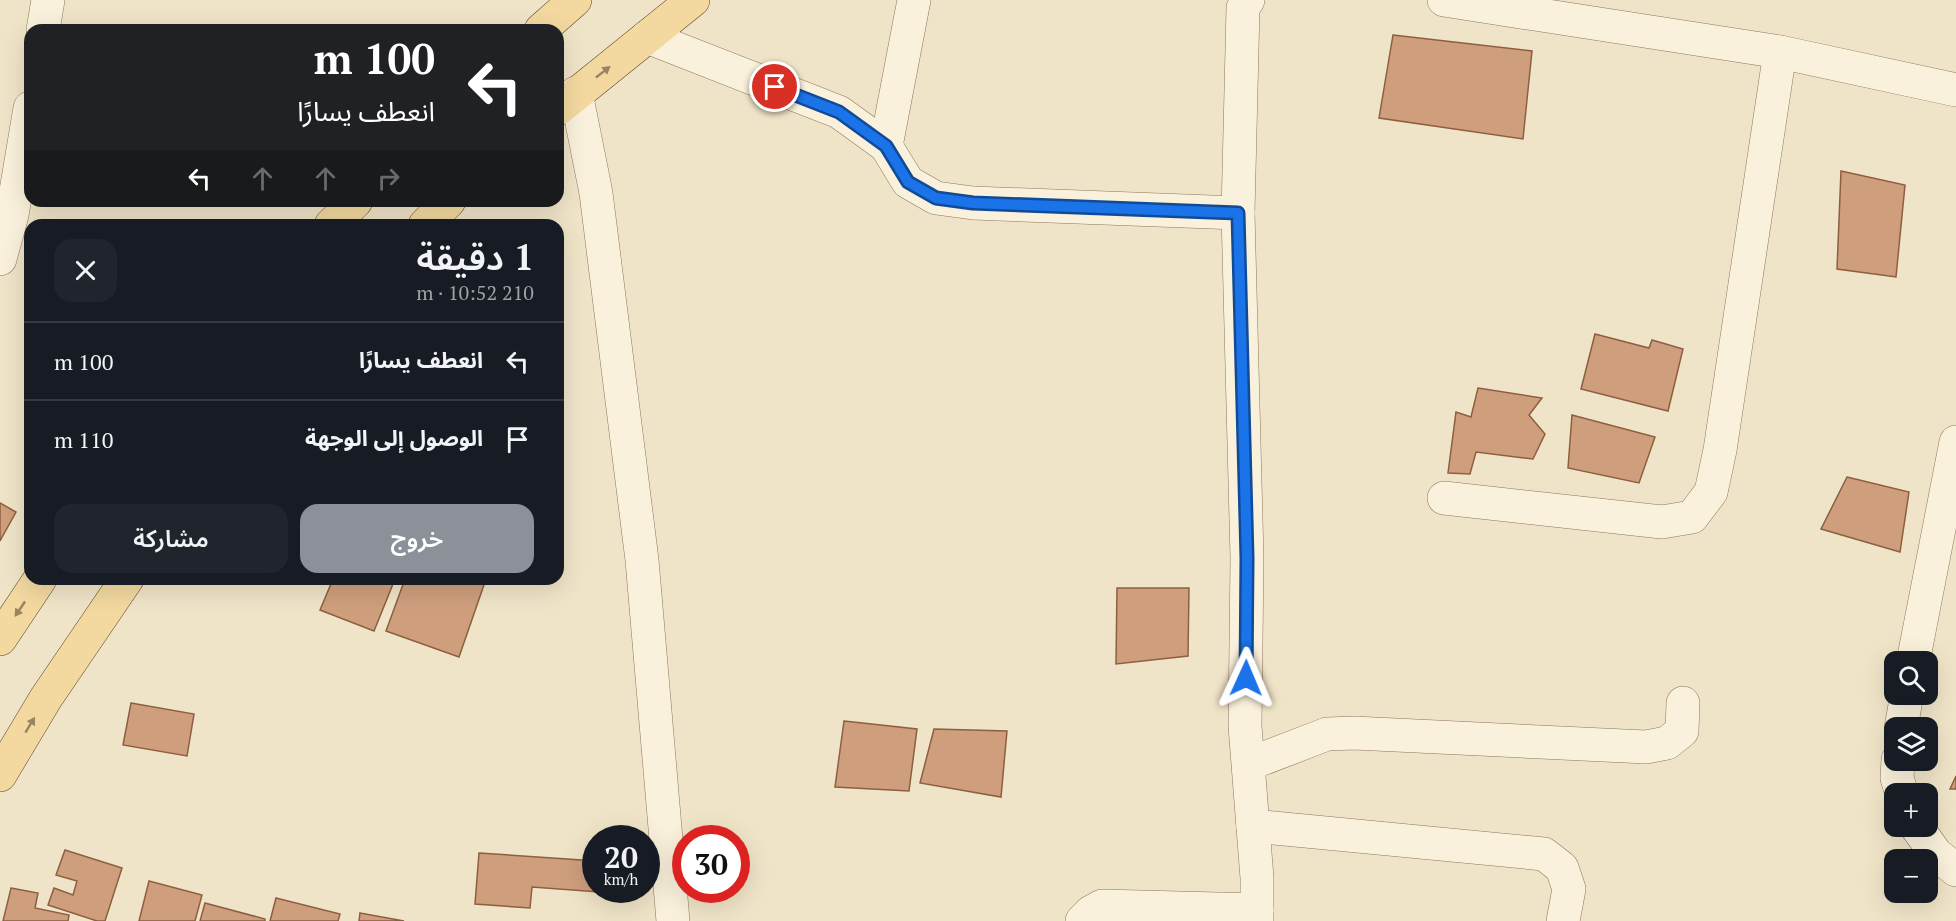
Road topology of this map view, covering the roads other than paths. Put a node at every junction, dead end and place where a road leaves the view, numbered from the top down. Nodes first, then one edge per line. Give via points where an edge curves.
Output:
1 (48, 0) edge
2 (575, 0) edge
3 (693, 0) edge
4 (914, 0) edge
5 (1248, 0) edge
6 (1444, 0) edge
7 (1595, 12) edge
8 (44, 24) edge
9 (548, 24) edge
10 (647, 37) junction
11 (1780, 52) junction
12 (1956, 90) edge
13 (567, 101) edge
14 (24, 144) edge
15 (886, 146) junction
16 (350, 207) edge
17 (443, 207) edge
18 (1238, 213) junction
19 (337, 219) edge
20 (431, 219) edge
21 (0, 259) edge
22 (1956, 442) edge
23 (1444, 498) dead end
24 (36, 585) edge
25 (123, 585) edge
26 (0, 639) edge
27 (1915, 651) edge
28 (1683, 703) dead end
29 (1249, 764) junction
30 (0, 775) edge
31 (1253, 826) junction
32 (1924, 837) edge
33 (1956, 870) edge
34 (1257, 915) edge
35 (673, 921) edge
36 (1082, 921) edge
37 (1563, 921) edge

1 - 8 street
2 - 9 main road
3 - 10 main road
4 - 15 street
5 - 18 street via 1243,8
6 - 7 street
7 - 11 street
13 -> 10 main road
10 - 15 street via 839,112
11 - 12 street
11 - 23 street via 1711,492 1692,517 1662,522
13 - 35 street via 596,193 642,560
14 - 21 street
15 - 18 street via 908,182 936,198 973,203
16 - 19 main road
17 - 20 main road
18 - 29 street via 1247,558 1245,726
22 - 27 street
24 -> 26 main road
30 -> 25 main road via 46,698
28 - 29 street via 1682,731 1667,743 1646,747 1327,734
29 - 31 street
31 - 34 street
31 - 37 street via 1544,854 1562,868 1569,889
32 - 33 street via 1936,854
34 - 36 street via 1102,906

